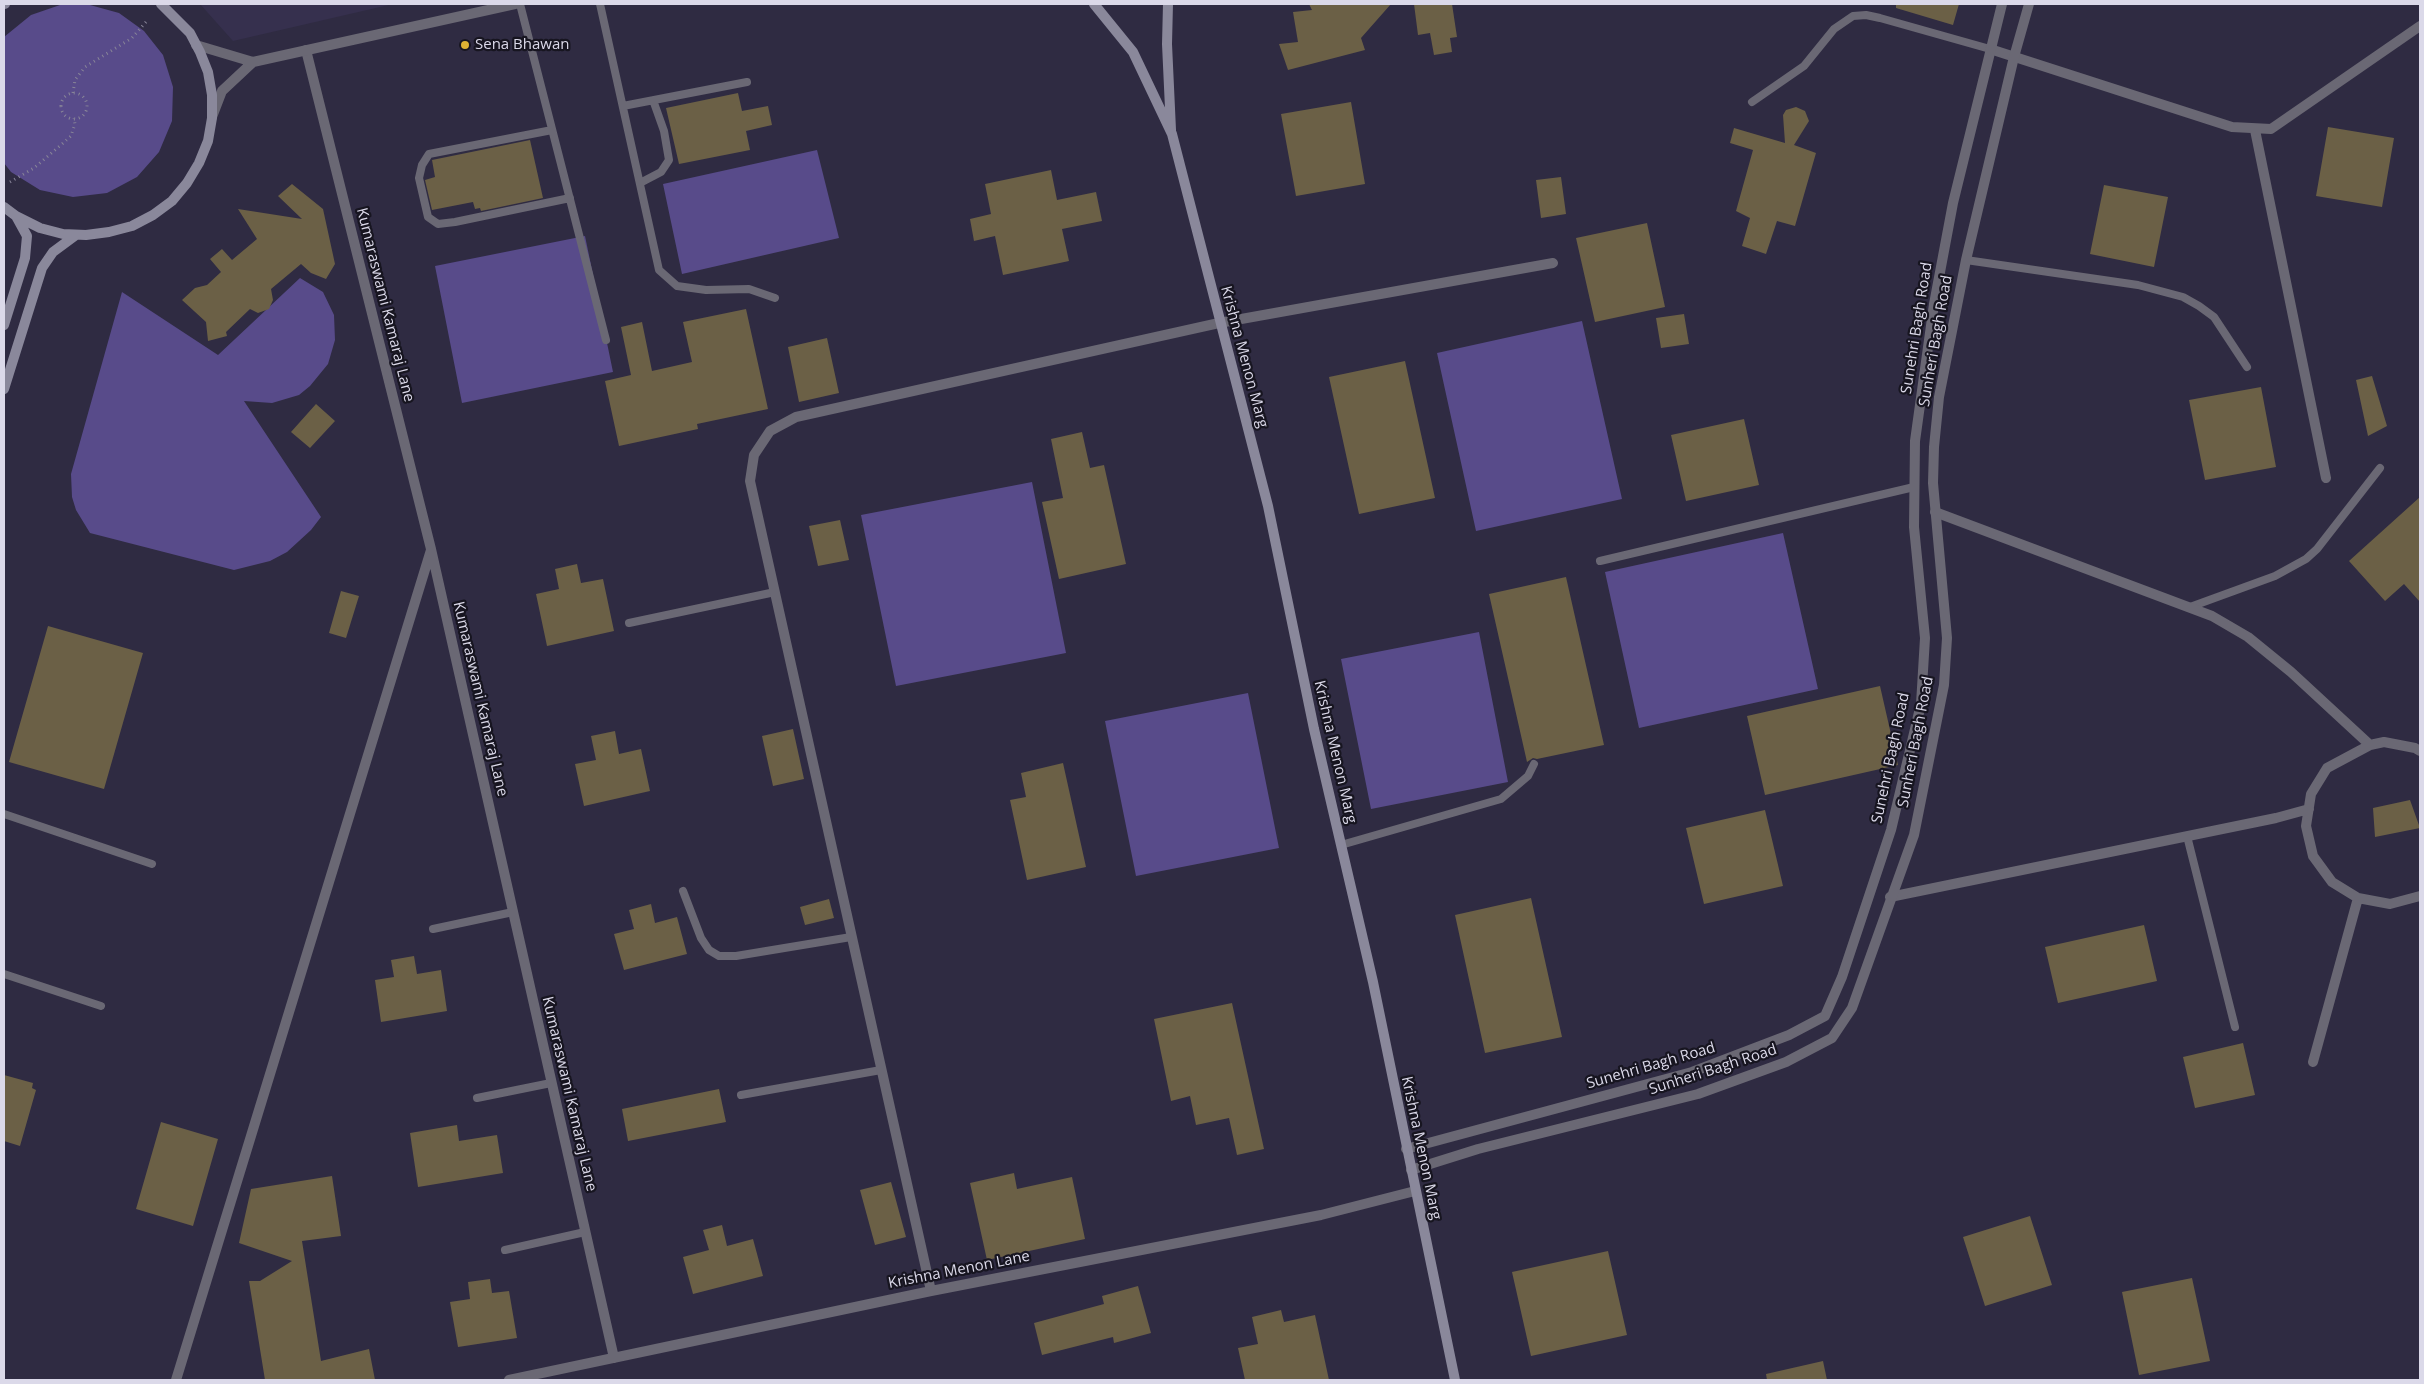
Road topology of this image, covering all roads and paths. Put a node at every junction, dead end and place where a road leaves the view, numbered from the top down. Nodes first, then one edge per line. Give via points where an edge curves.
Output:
1 (161, 4) edge
2 (515, 4) edge
3 (520, 4) edge
4 (600, 4) edge
5 (1094, 4) edge
6 (1168, 4) edge
7 (2002, 4) edge
8 (2029, 4) edge
9 (146, 22) dead end
10 (2420, 26) edge
11 (196, 45) junction
12 (1990, 49) junction
13 (306, 50) junction
14 (2014, 57) junction
15 (253, 62) junction
16 (748, 82) dead end
17 (72, 93) junction
18 (653, 100) junction
19 (1752, 102) dead end
20 (623, 106) junction
21 (74, 118) junction
22 (212, 118) junction
23 (552, 130) junction
24 (2255, 130) junction
25 (1172, 134) junction
26 (10, 182) dead end
27 (640, 183) junction
28 (570, 198) junction
29 (4, 207) edge
30 (16, 216) junction
31 (76, 234) junction
32 (1966, 260) junction
33 (1553, 263) dead end
34 (775, 298) dead end
35 (1219, 323) junction
36 (4, 325) edge
37 (606, 340) dead end
38 (2247, 368) dead end
39 (4, 389) edge
40 (2380, 468) dead end
41 (2326, 478) dead end
42 (1914, 487) junction
43 (1936, 512) junction
44 (431, 549) junction
45 (1600, 561) dead end
46 (775, 592) junction
47 (2190, 607) junction
48 (629, 623) dead end
49 (2370, 745) junction
50 (2420, 751) edge
51 (1534, 764) dead end
52 (2308, 809) junction
53 (4, 814) edge
54 (2187, 836) junction
55 (1341, 845) junction
56 (152, 864) dead end
57 (682, 891) dead end
58 (2420, 896) edge
59 (1890, 897) junction
60 (2358, 898) junction
61 (513, 912) junction
62 (432, 929) dead end
63 (852, 937) junction
64 (4, 974) edge
65 (101, 1006) dead end
66 (2234, 1026) dead end
67 (2313, 1062) dead end
68 (881, 1070) junction
69 (551, 1082) junction
70 (741, 1095) dead end
71 (477, 1098) dead end
72 (1406, 1149) junction
73 (1411, 1170) junction
74 (1415, 1191) junction
75 (585, 1232) junction
76 (505, 1250) dead end
77 (931, 1291) junction
78 (614, 1358) junction
79 (176, 1380) edge
80 (510, 1380) edge
81 (1455, 1380) edge

1 - 11 main road via 176,17
2 - 13 street
3 - 23 lane
4 - 20 lane
5 - 25 main road, Krishna Menon Marg via 1132,52
6 - 25 main road, Krishna Menon Marg
7 - 12 street, Sunehri Bagh Road
8 - 14 street, Sunheri Bagh Road
9 - 17 path via 132,38 85,67 74,80
10 - 24 street via 2271,129
11 - 15 street
11 - 22 main road via 208,72
12 - 14 street
12 - 19 lane via 1880,18 1853,16 1834,29 1804,66
12 - 42 street, Sunehri Bagh Road via 1953,203 1934,304 1915,441
13 - 15 street
13 - 44 street, Kumaraswami Kamaraj Lane
14 - 24 street via 2232,127
14 - 32 street, Sunheri Bagh Road
15 - 22 street via 222,91
16 - 18 lane
17 - 21 path via 63,100 62,108 66,116
17 - 21 path via 80,95 87,104 85,113
18 - 20 lane
18 - 27 lane via 664,131 669,160 661,172
20 - 27 lane
21 - 26 path via 75,127 66,140 34,168
22 - 31 main road via 208,141 199,163 172,201 132,226 110,232
23 - 28 lane
23 - 28 lane via 429,154 419,178 428,217 438,224 455,222
24 - 41 street
25 - 35 main road, Krishna Menon Marg
27 - 34 lane via 659,270 678,286 706,290 749,289
28 - 37 lane
29 - 30 main road
30 - 31 main road via 40,228
30 - 36 main road via 27,236 25,258
31 - 39 main road via 53,252 42,268
32 - 38 lane via 2138,285 2183,297 2214,317
32 - 43 street, Sunheri Bagh Road via 1939,397 1934,447
33 - 35 street
35 - 46 street via 796,417 770,431 754,455 750,481
35 - 55 main road, Krishna Menon Marg via 1268,506
40 - 47 lane via 2306,559 2275,576
42 - 45 lane
42 - 72 street, Sunehri Bagh Road via 1914,527 1925,638 1920,704 1891,830 1842,977 1825,1016 1789,1035 1692,1072
43 - 47 street
43 - 59 street, Sunheri Bagh Road via 1947,638 1944,685 1914,834
44 - 61 street, Kumaraswami Kamaraj Lane
44 - 79 street
46 - 48 lane
46 - 63 street
47 - 49 street via 2248,637
49 - 50 street via 2384,742
49 - 52 street via 2328,768 2311,794
51 - 55 lane via 1528,776 1500,799
52 - 54 street
52 - 60 street via 2306,826 2313,856 2332,882
53 - 56 lane
54 - 59 street
54 - 66 lane
55 - 72 main road, Krishna Menon Marg via 1373,982
57 - 63 lane via 701,938 709,950 720,956
58 - 60 street via 2390,904
59 - 73 street, Sunheri Bagh Road via 1852,1008 1832,1038 1786,1062 1698,1094 1478,1149
60 - 67 street
61 - 62 lane
61 - 69 street, Kumaraswami Kamaraj Lane
63 - 68 street
64 - 65 lane
68 - 70 lane
68 - 77 street
69 - 71 lane
69 - 75 street, Kumaraswami Kamaraj Lane
72 - 73 main road, Krishna Menon Marg
73 - 74 main road, Krishna Menon Marg
74 - 77 street, Krishna Menon Lane via 1321,1215
74 - 81 main road, Krishna Menon Marg
75 - 76 lane
75 - 78 street, Kumaraswami Kamaraj Lane
77 - 78 street, Krishna Menon Lane
78 - 80 street, Krishna Menon Lane

